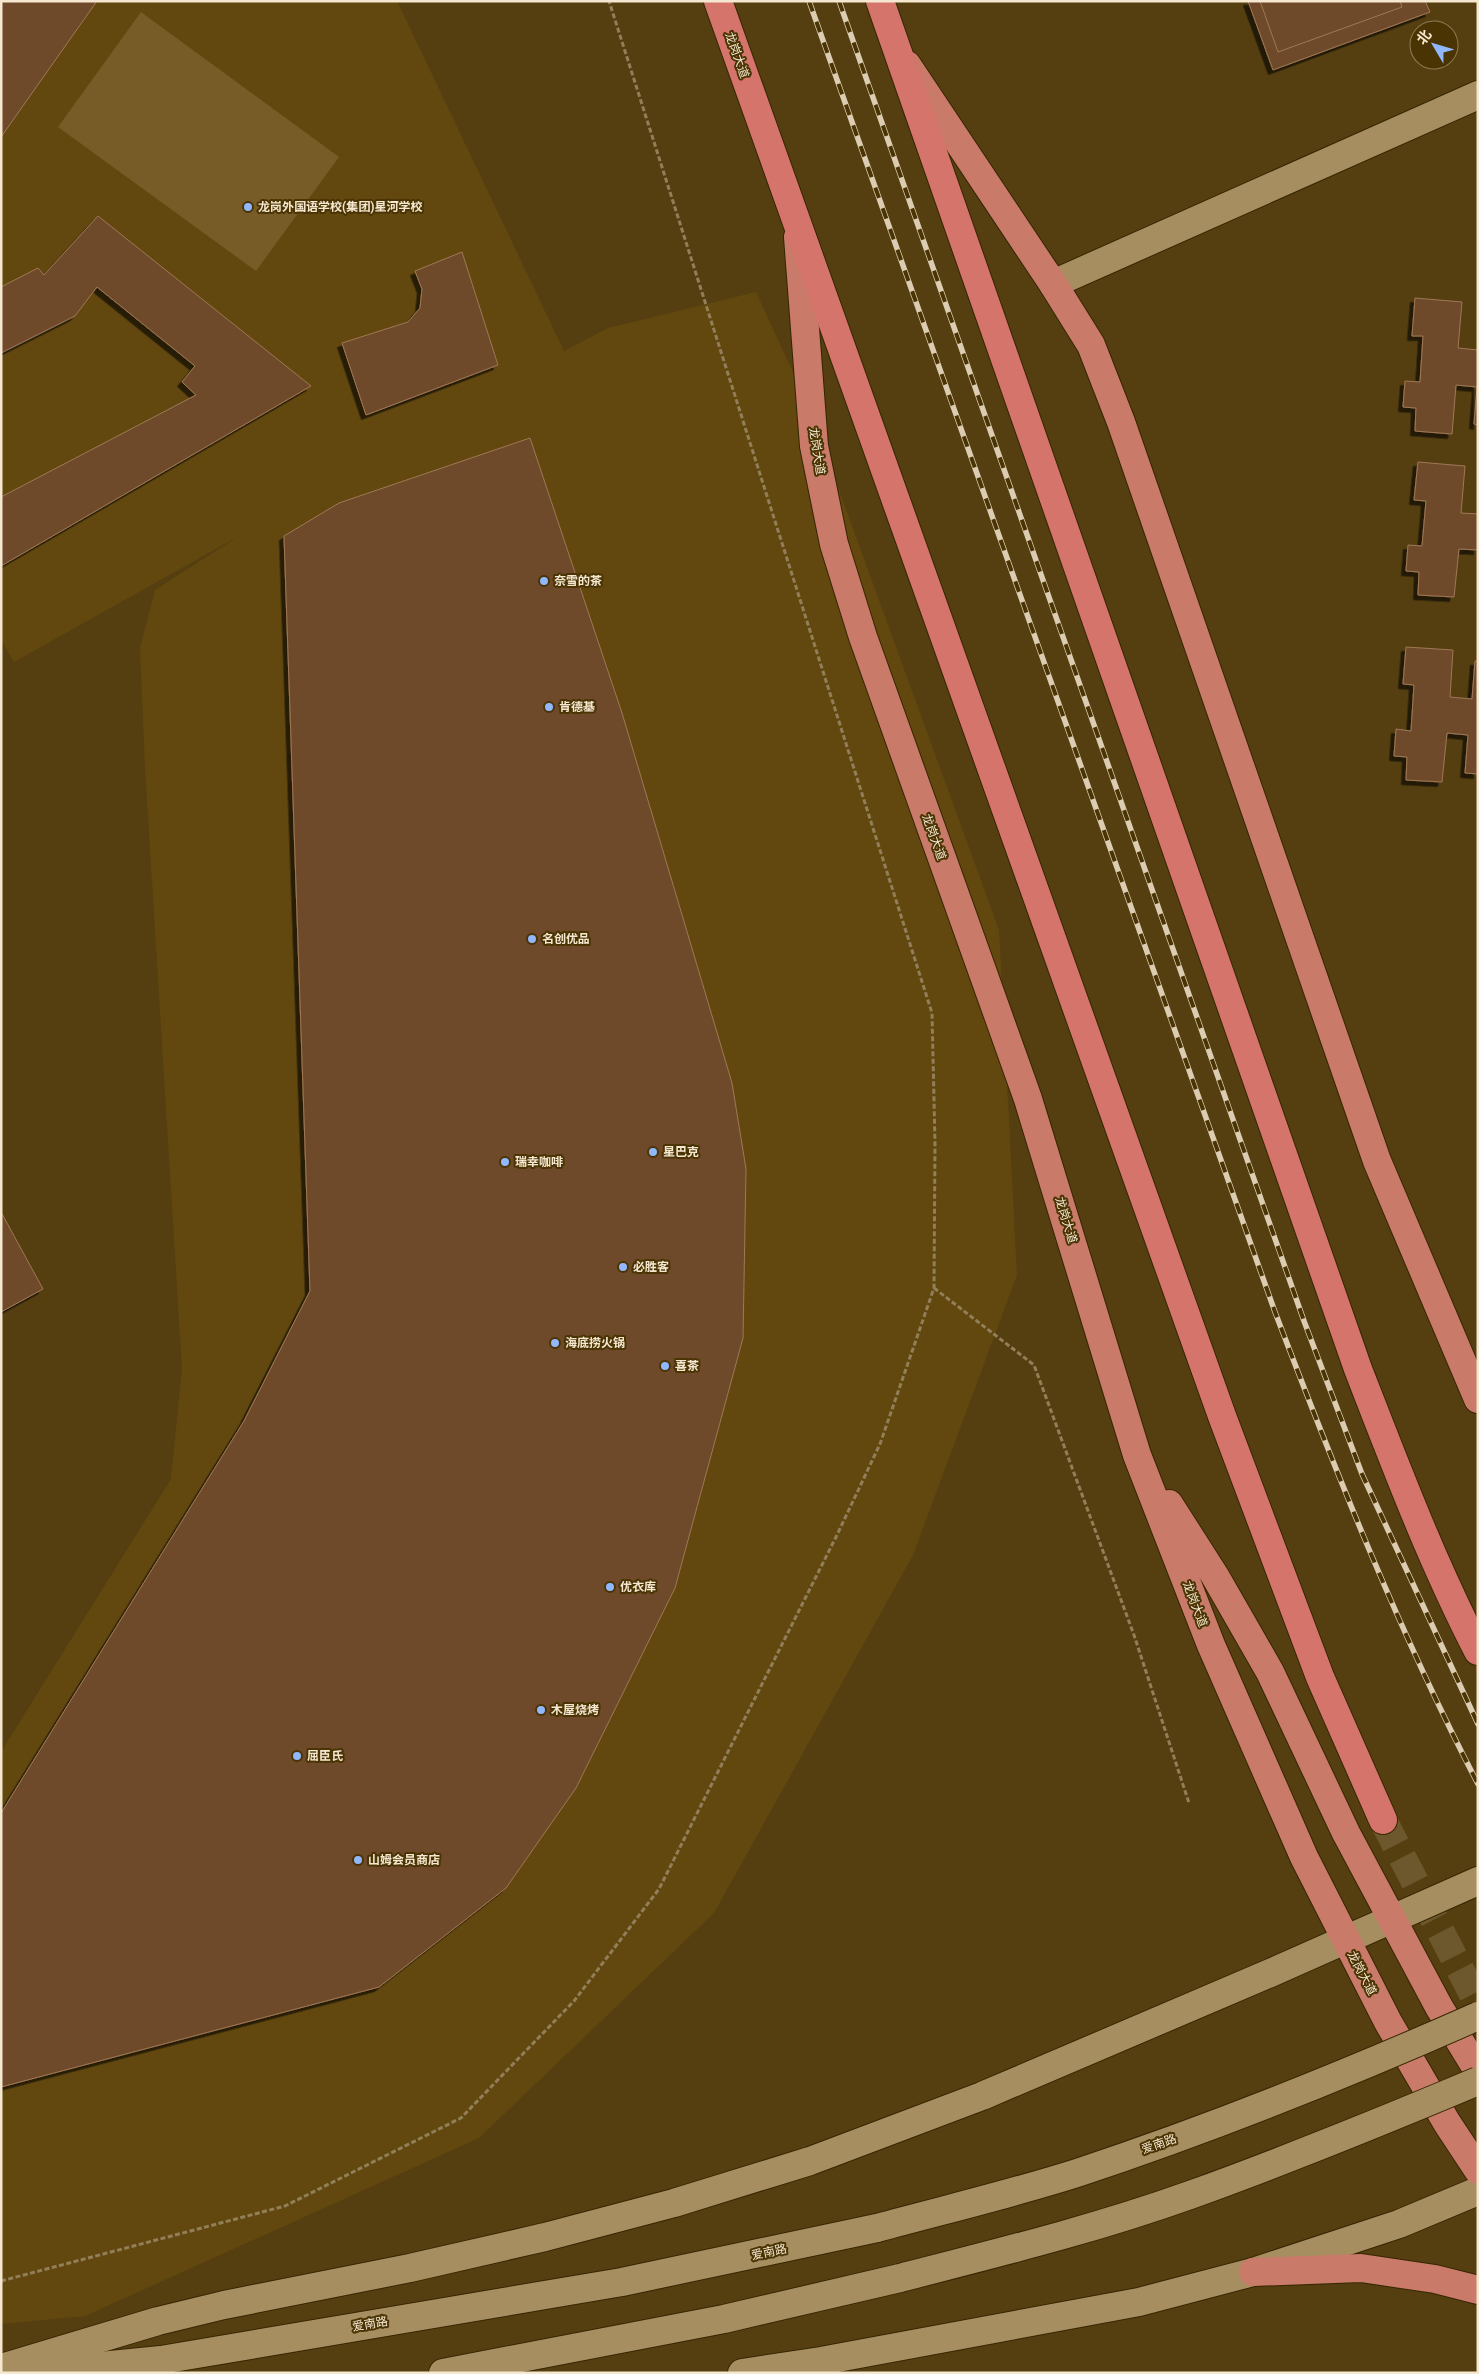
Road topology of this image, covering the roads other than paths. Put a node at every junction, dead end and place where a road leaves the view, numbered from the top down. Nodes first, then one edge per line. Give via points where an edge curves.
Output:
1 (718, 1) edge
2 (880, 1) edge
3 (896, 49) junction
4 (1478, 95) edge
5 (797, 223) junction
6 (1053, 284) junction
7 (1478, 1399) edge
8 (1137, 1455) junction
9 (1478, 1651) edge
10 (1383, 1820) tunnel mouth
11 (1478, 1881) edge
12 (1392, 1919) junction
13 (1345, 1940) junction
14 (1478, 2016) edge
15 (1478, 2070) edge
16 (1478, 2081) edge
17 (1478, 2170) edge
18 (1478, 2191) edge
19 (1253, 2272) junction
20 (1478, 2290) edge
21 (1, 2368) edge
22 (30, 2373) edge
23 (444, 2373) edge
24 (742, 2373) edge

1 - 5 highway, 龙岗大道
2 - 3 highway
3 - 6 main road
3 - 9 highway via 1358,1368 1444,1580
4 - 6 street
5 - 8 main road, 龙岗大道 via 814,446 834,544 863,637 1028,1099
5 - 10 highway, 龙岗大道 via 1222,1416 1320,1677
6 - 7 main road via 1091,345 1121,422 1378,1161
8 - 12 main road via 1215,1576 1270,1672 1346,1833
8 - 13 main road, 龙岗大道 via 1211,1645 1304,1857
11 - 12 street
12 - 13 street
12 - 15 main road via 1439,2007
13 - 17 main road, 龙岗大道 via 1388,2022 1447,2124
13 - 21 street via 982,2096 801,2164 674,2203 545,2237 215,2307
14 - 22 street, 爱南路, bridge via 1181,2137 1075,2173 877,2228 602,2285 161,2360
16 - 23 street, bridge via 1343,2138 1189,2196 1050,2239 724,2319
18 - 19 street via 1399,2224
19 - 20 main road via 1361,2268 1435,2279
19 - 24 street via 1139,2302

